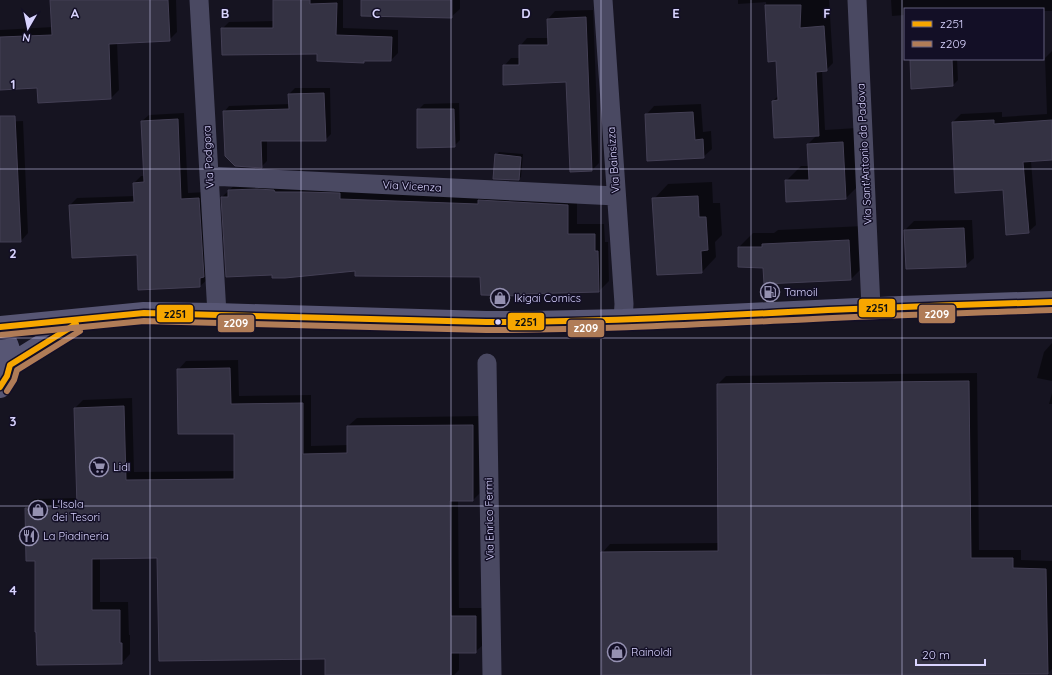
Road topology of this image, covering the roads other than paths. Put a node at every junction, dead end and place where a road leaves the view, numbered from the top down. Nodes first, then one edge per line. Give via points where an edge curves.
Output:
1 (199, 0) edge
2 (603, 0) edge
3 (857, 0) edge
4 (209, 176) junction
5 (616, 196) junction
6 (1052, 302) edge
7 (871, 308) junction
8 (217, 314) junction
9 (84, 318) junction
10 (623, 320) junction
11 (0, 327) edge
12 (0, 334) edge
13 (487, 363) dead end
14 (10, 365) junction
15 (0, 388) edge
16 (492, 675) edge

1 - 4 street, Via Podgora
2 - 5 street, Via Bainsizza
3 - 7 street, Via Sant'Antonio da Padova
4 - 5 street, Via Vicenza
4 - 8 street, Via Podgora
5 - 10 street, Via Bainsizza
6 - 7 street
7 - 10 street
8 - 9 street via 144,313
8 - 10 street via 486,322
9 - 11 street
9 - 14 street
12 - 14 street via 9,351
13 - 16 street, Via Enrico Fermi
14 - 15 street

